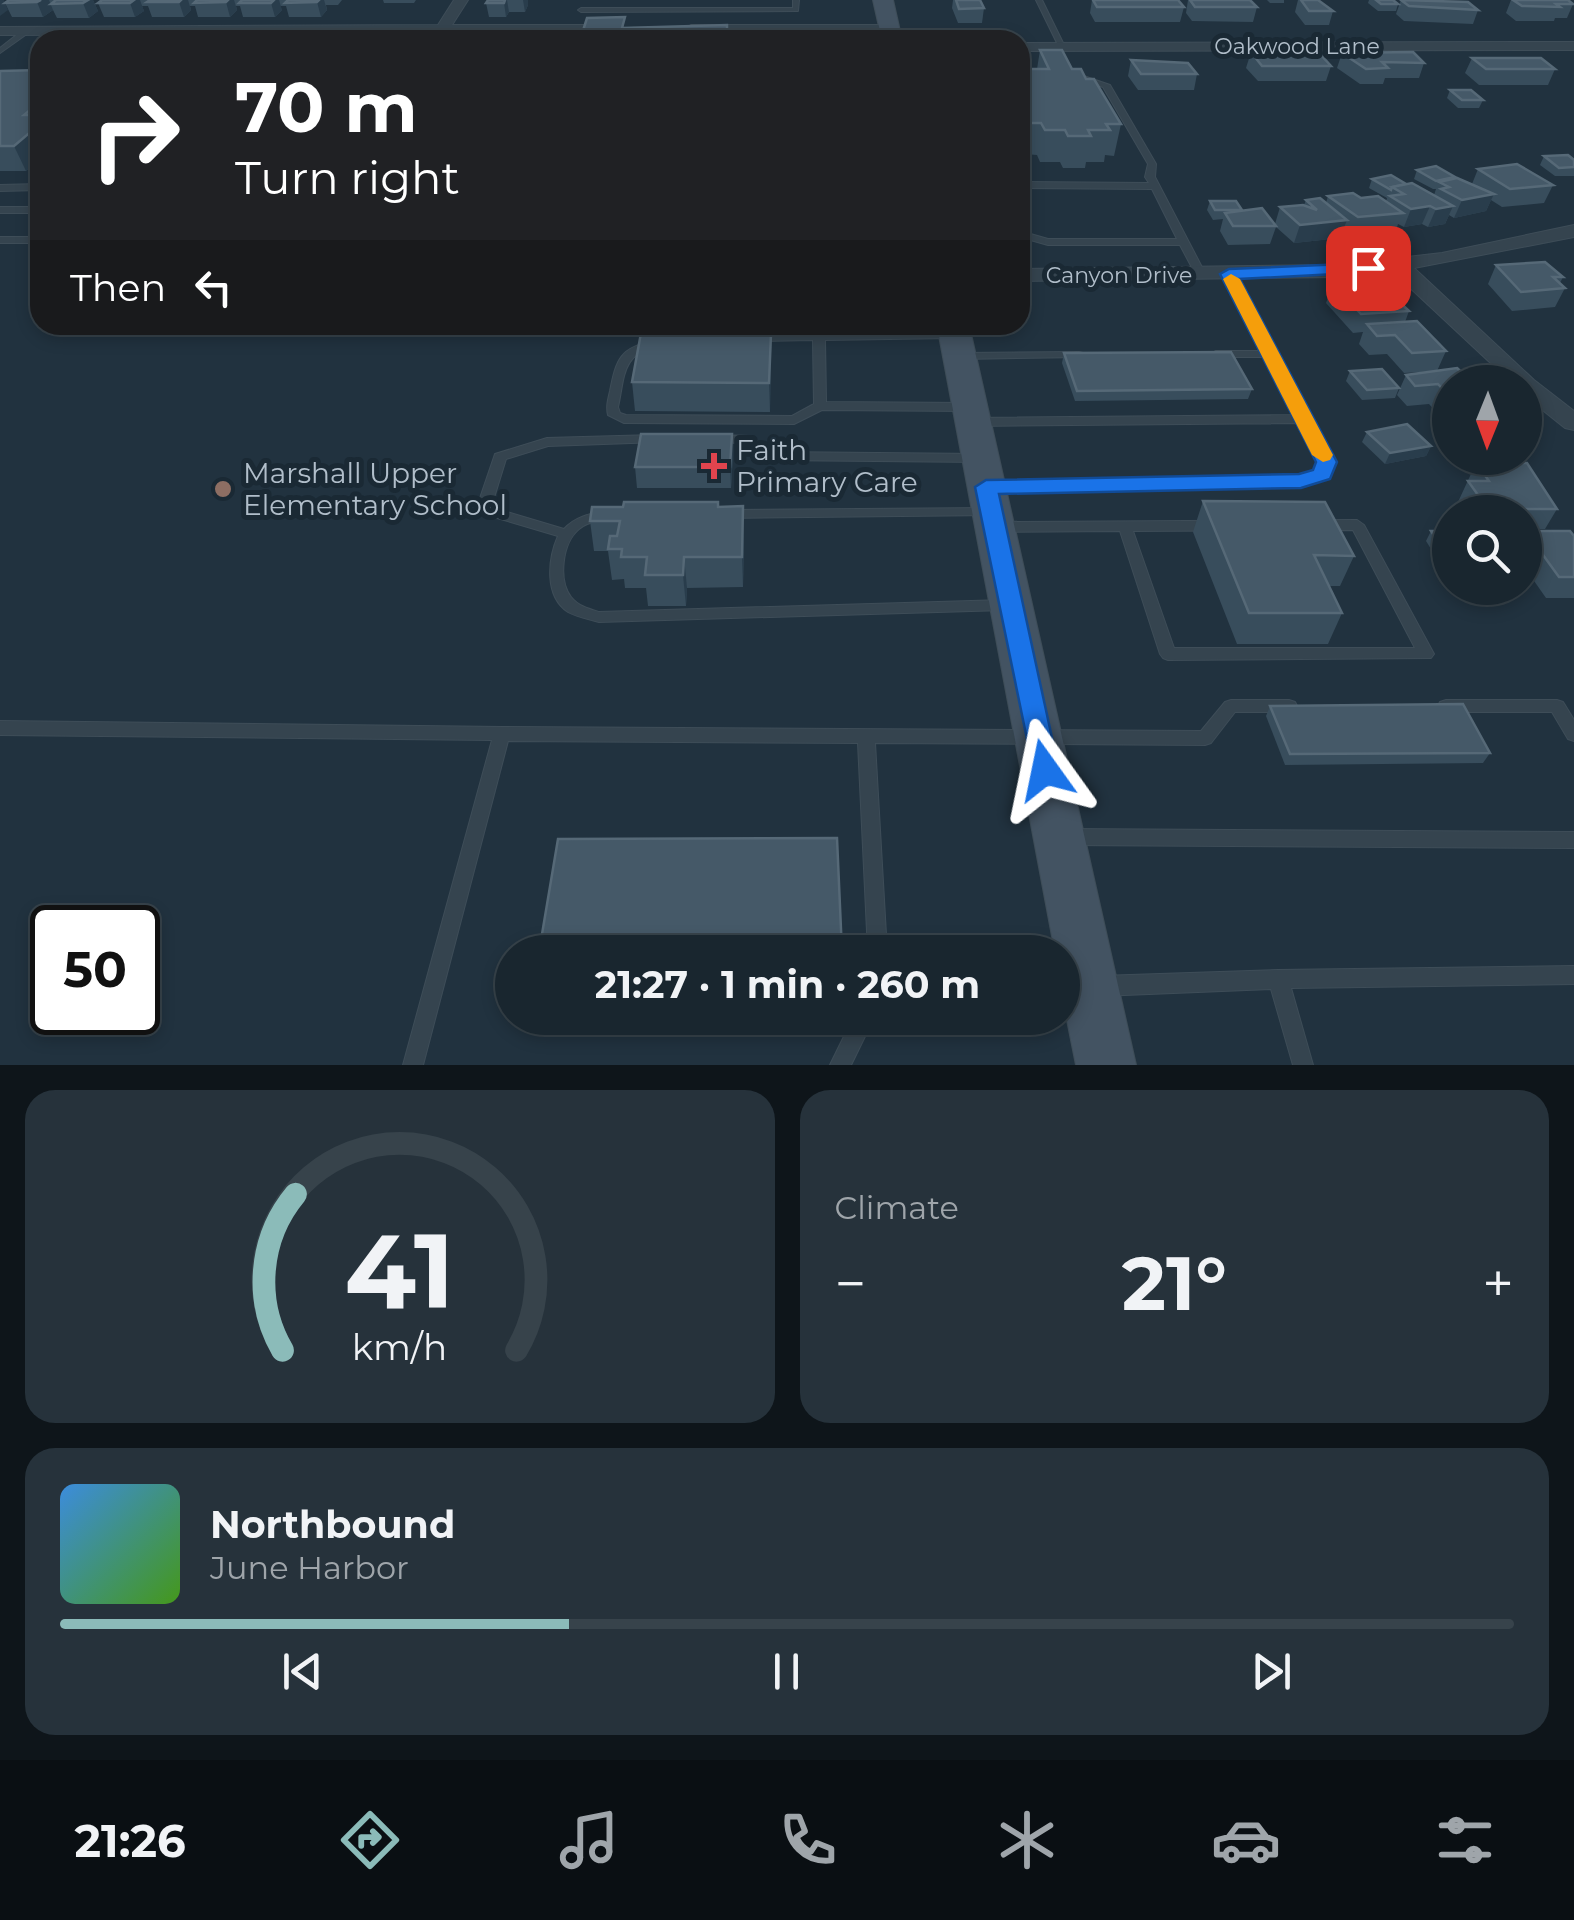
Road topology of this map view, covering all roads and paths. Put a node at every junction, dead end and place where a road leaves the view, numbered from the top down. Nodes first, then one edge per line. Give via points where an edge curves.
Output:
1 (462, 0) edge
2 (585, 0) edge
3 (746, 0) edge
4 (796, 0) edge
5 (883, 0) edge
6 (1039, 0) edge
7 (581, 10) junction
8 (745, 10) junction
9 (574, 29) junction
10 (631, 29) edge
11 (670, 29) edge
12 (444, 30) edge
13 (563, 30) edge
14 (714, 30) edge
15 (889, 30) edge
16 (0, 31) edge
17 (28, 31) joint
18 (1574, 46) edge
19 (1063, 47) junction
20 (1030, 48) edge
21 (0, 52) edge
22 (1056, 72) edge
23 (1030, 185) edge
24 (1154, 186) junction
25 (30, 187) edge
26 (0, 188) edge
27 (0, 210) edge
28 (30, 210) edge
29 (1574, 231) edge
30 (1030, 237) edge
31 (0, 240) edge
32 (30, 240) edge
33 (1184, 242) junction
34 (1398, 265) junction
35 (1229, 274) junction
36 (1030, 275) edge
37 (1201, 275) junction
38 (820, 335) junction
39 (746, 339) edge
40 (956, 339) edge
41 (673, 343) edge
42 (1193, 354) edge
43 (1270, 354) junction
44 (1096, 355) edge
45 (1505, 365) edge
46 (1542, 397) edge
47 (820, 406) junction
48 (1304, 418) junction
49 (1574, 423) edge
50 (671, 439) edge
51 (708, 439) edge
52 (982, 469) junction
53 (709, 514) edge
54 (618, 515) edge
55 (1125, 526) junction
56 (566, 534) junction
57 (1011, 605) junction
58 (1307, 706) edge
59 (1422, 706) edge
60 (0, 728) edge
61 (502, 734) junction
62 (1574, 734) edge
63 (866, 736) junction
64 (1038, 736) junction
65 (1060, 837) junction
66 (1574, 840) edge
67 (877, 935) edge
68 (1574, 975) edge
69 (1278, 979) junction
70 (1090, 986) junction
71 (855, 1035) edge
72 (413, 1065) edge
73 (840, 1065) edge
74 (1106, 1065) edge
75 (1304, 1065) edge

1 - 12 street
2 - 7 lane
3 - 8 lane
4 - 8 lane via 796,10
5 - 15 main road
6 - 19 lane
7 - 8 lane
7 - 9 lane
9 - 10 street
9 - 13 street
11 - 14 street
16 - 17 street
17 - 21 lane
18 - 19 street, Oakwood Lane
19 - 20 street, Oakwood Lane
22 - 24 lane via 1106,85 1152,164
23 - 24 lane
24 - 33 lane
25 - 26 lane
27 - 28 lane
29 - 34 street, Canyon Drive
30 - 33 lane
31 - 32 lane
33 - 37 lane
34 - 35 street, Canyon Drive
34 - 45 street
35 - 37 street, Canyon Drive
35 - 43 lane
36 - 37 street, Canyon Drive
38 - 39 lane
38 - 40 lane
38 - 47 lane
40 - 44 lane
40 - 52 main road
41 - 47 lane via 626,352 614,415 794,420
42 - 43 lane
43 - 48 lane
46 - 49 street
47 - 52 lane
48 - 52 lane
48 - 52 lane via 1326,462 1322,474 1301,481
50 - 56 lane via 563,440 500,457 486,500 492,512
51 - 52 lane via 745,439 771,456
52 - 53 lane
52 - 55 lane
52 - 57 main road
54 - 56 lane via 580,522
55 - 55 lane via 1168,654 1426,654 1356,525
56 - 57 lane via 556,572 560,590 570,606 599,617
57 - 64 main road
58 - 64 lane via 1230,706 1205,738
59 - 62 lane via 1557,706
60 - 61 lane
61 - 63 lane
61 - 72 lane
63 - 64 lane
63 - 67 lane
64 - 65 main road
65 - 66 lane
65 - 70 main road
68 - 69 lane
69 - 70 lane
69 - 75 lane
70 - 74 main road
71 - 73 lane

